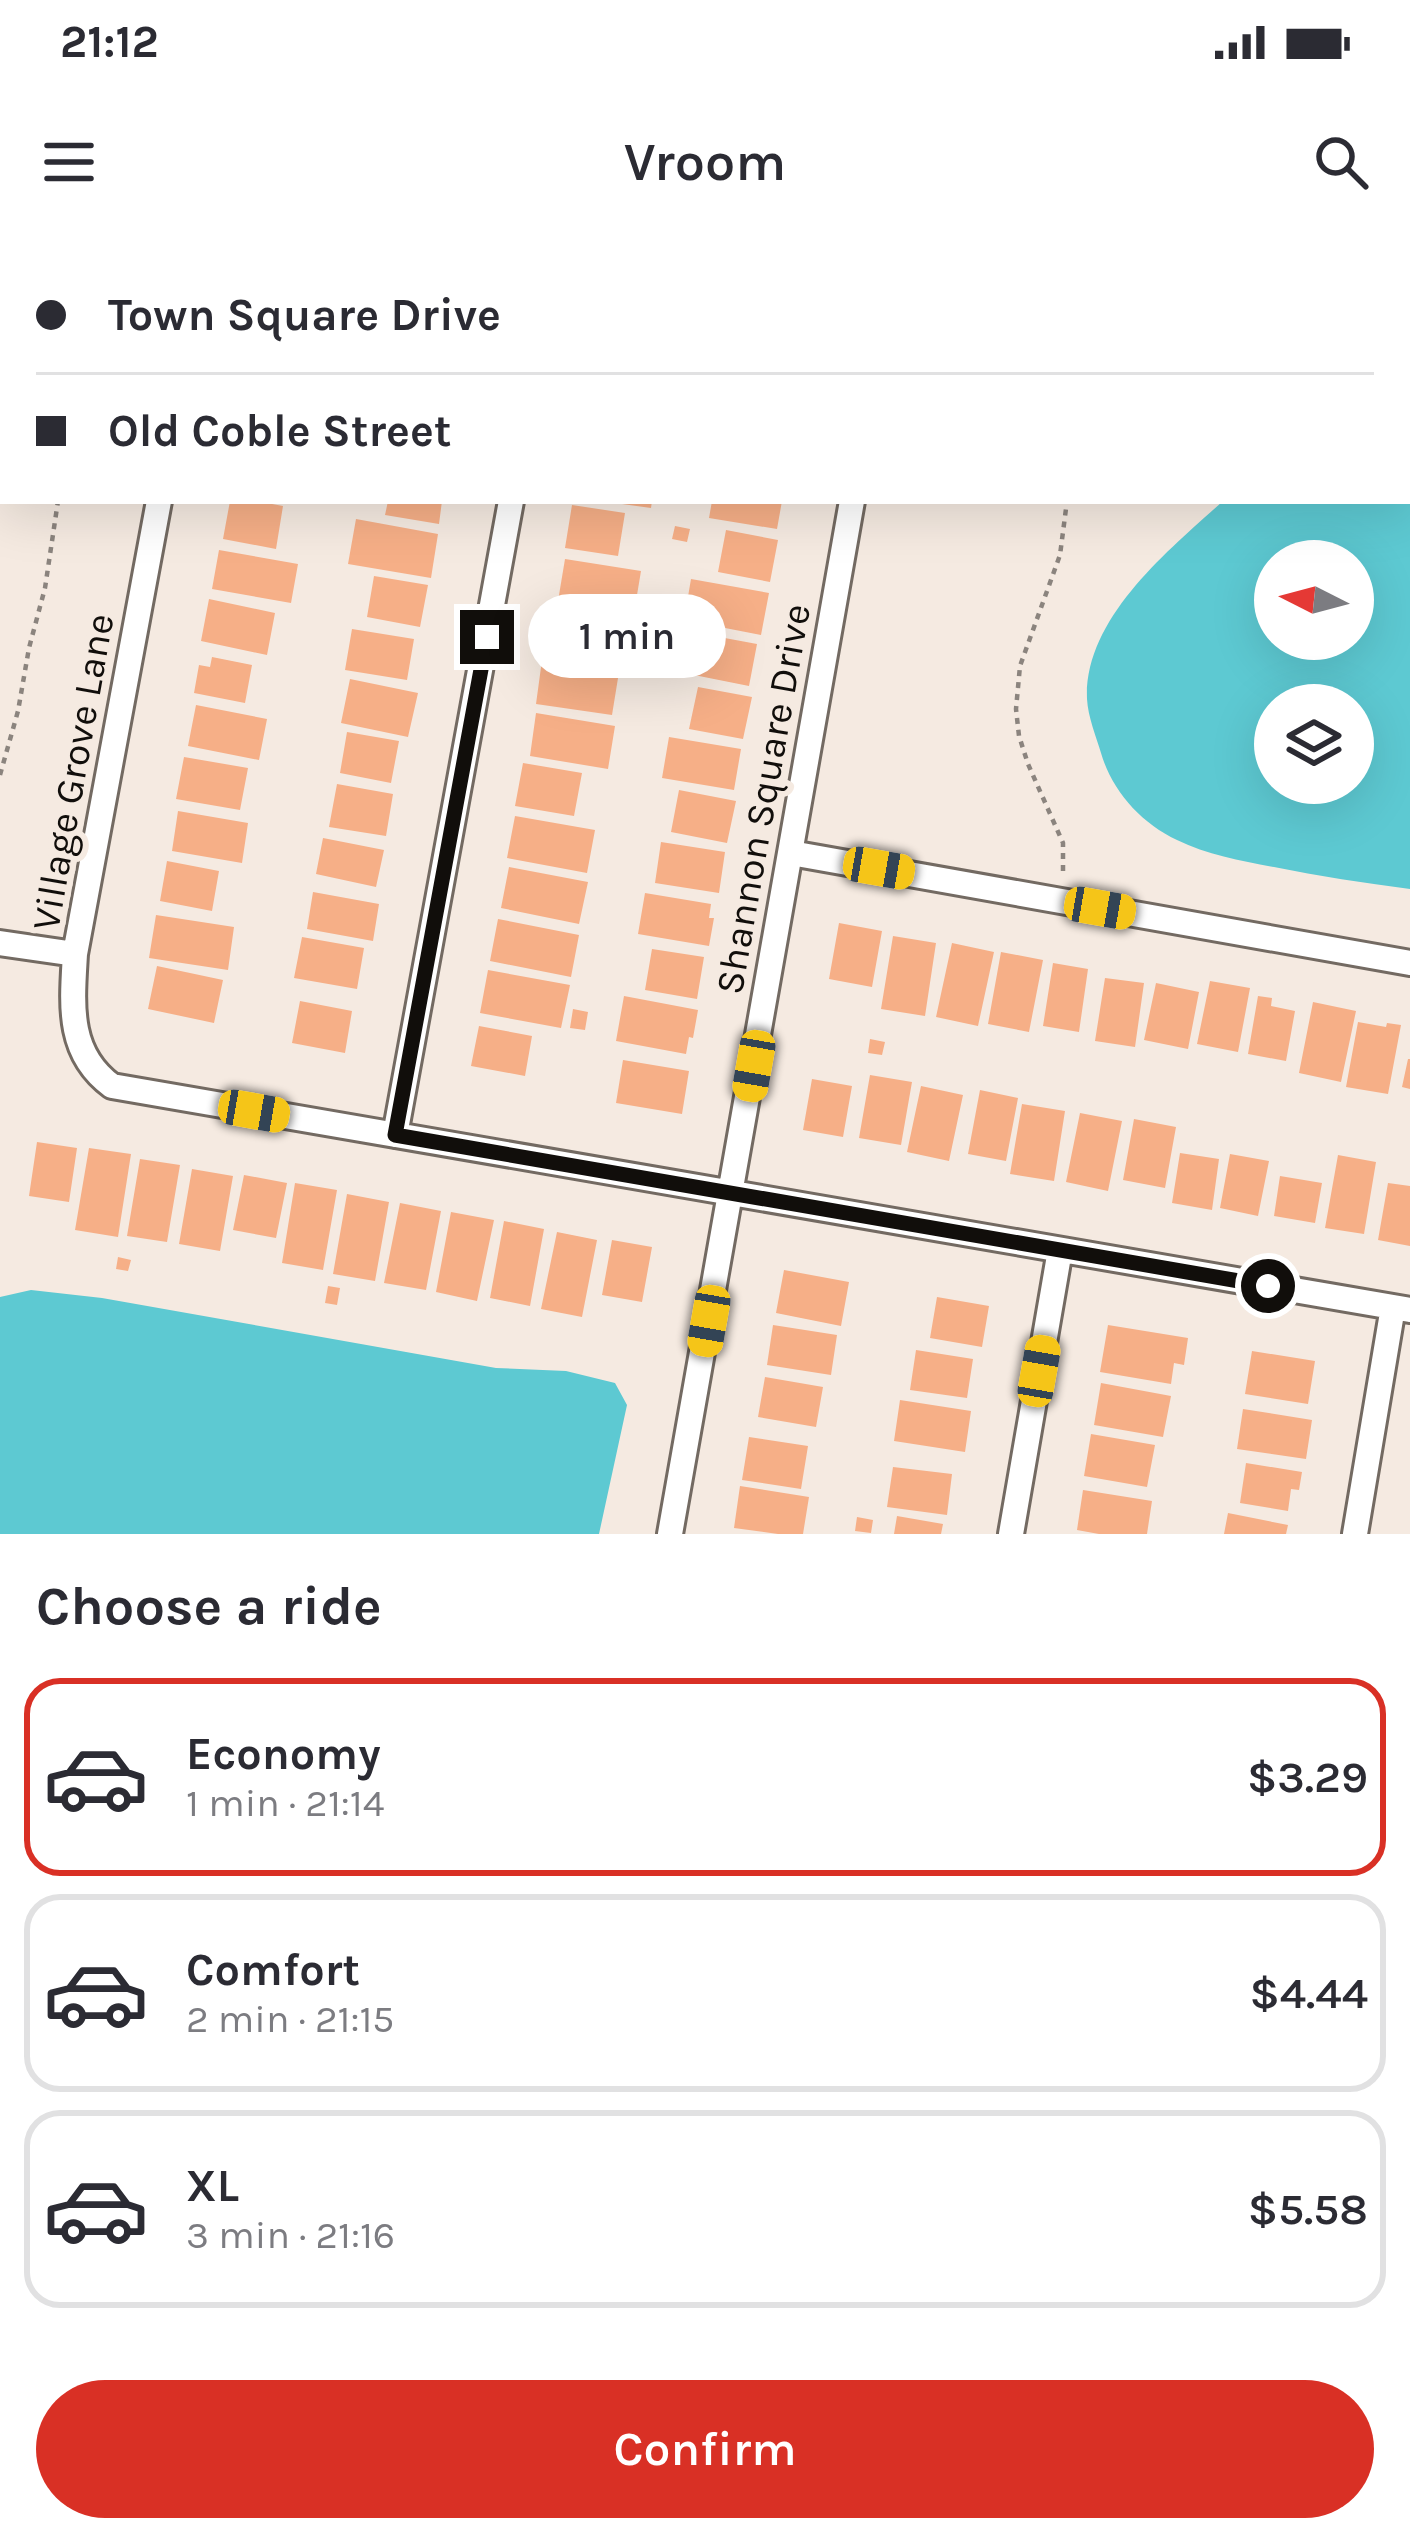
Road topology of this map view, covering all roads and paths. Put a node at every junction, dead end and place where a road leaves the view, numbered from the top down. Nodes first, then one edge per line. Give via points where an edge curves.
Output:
1 (58, 504) edge
2 (159, 504) edge
3 (510, 504) edge
4 (851, 504) edge
5 (1067, 504) edge
6 (0, 775) edge
7 (790, 853) junction
8 (1063, 871) dead end
9 (0, 944) edge
10 (75, 954) junction
11 (1410, 963) edge
12 (395, 1135) junction
13 (732, 1193) junction
14 (1060, 1250) junction
15 (1402, 1308) edge
16 (670, 1534) edge
17 (1011, 1534) edge
18 (1355, 1534) edge

1 - 6 path
2 - 10 street, Village Grove Lane
3 - 12 street
4 - 7 street, Shannon Square Drive
5 - 8 path via 1016,709 1028,764 1063,843
7 - 11 street
7 - 13 street, Shannon Square Drive
9 - 10 street
10 - 12 street, Village Grove Lane via 72,1012 84,1055 112,1086
12 - 13 street
13 - 14 street
13 - 16 street, Shannon Square Drive
14 - 15 street
14 - 17 street
15 - 18 street

